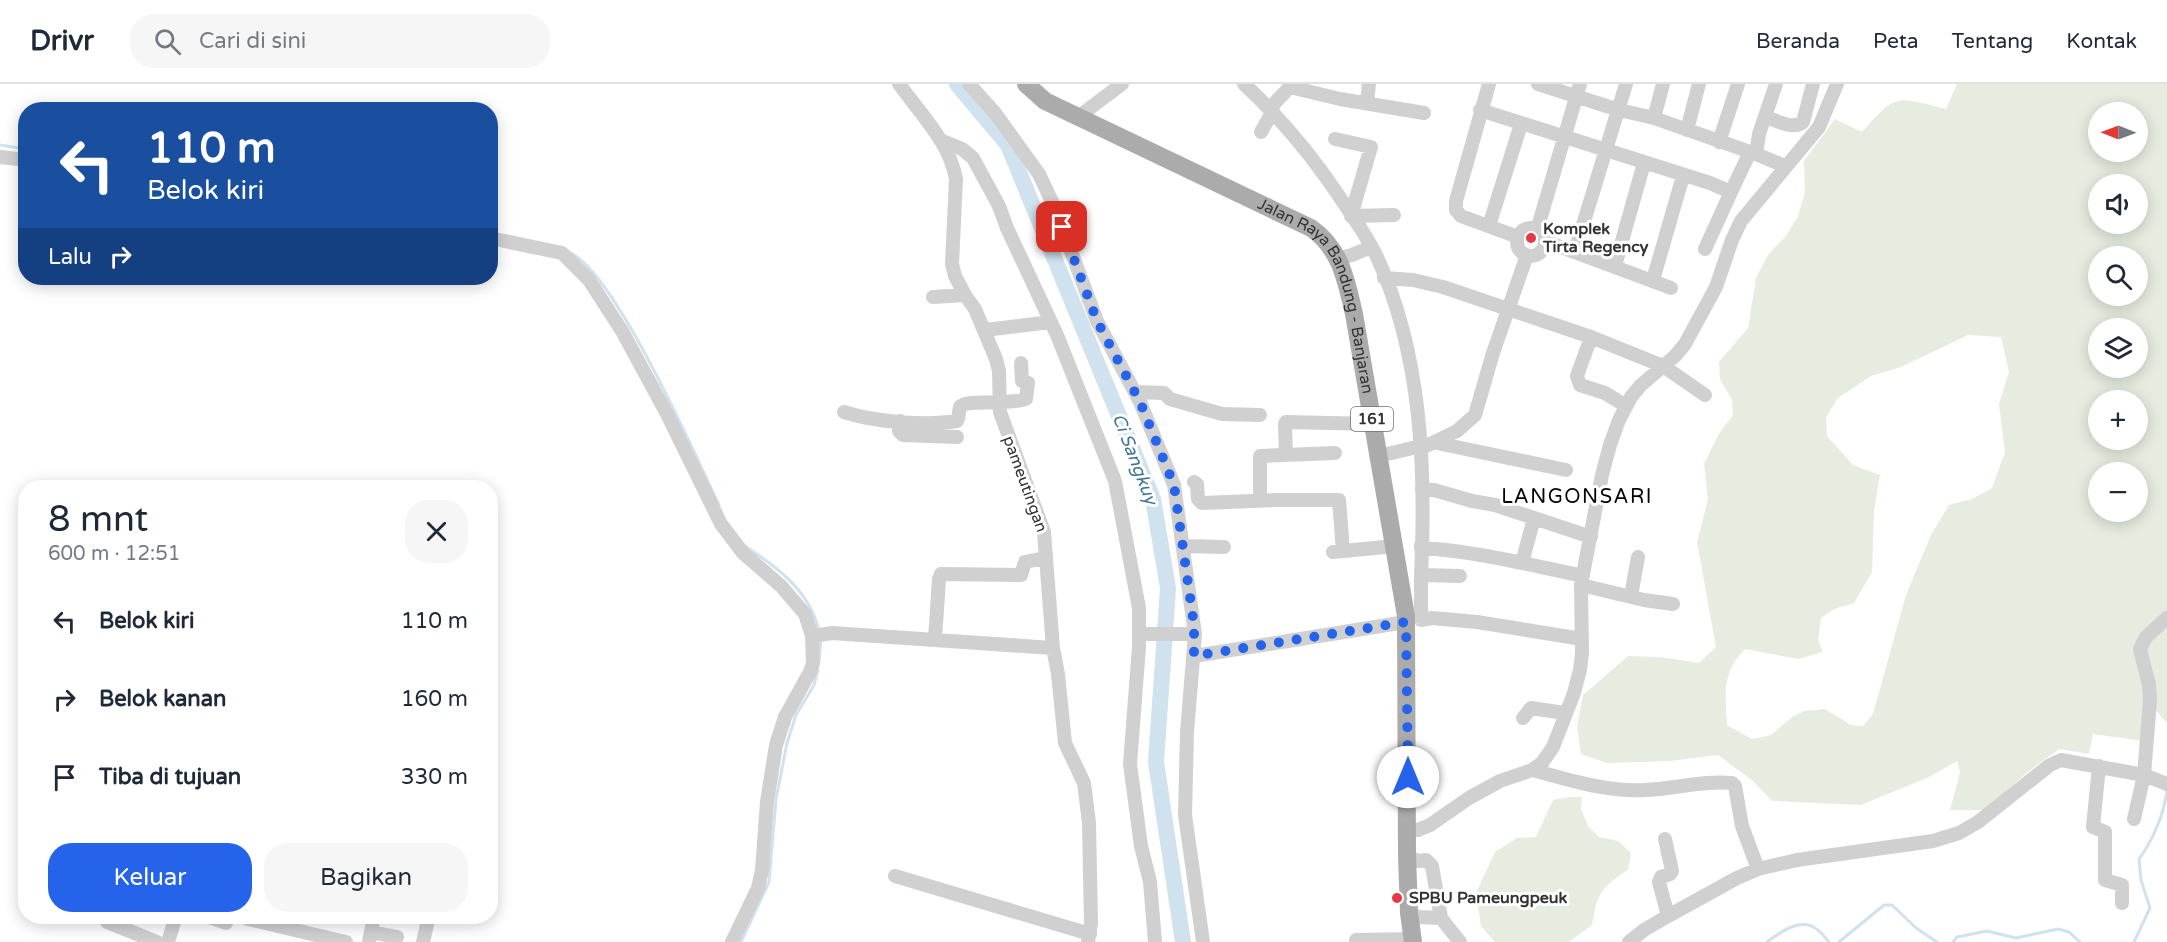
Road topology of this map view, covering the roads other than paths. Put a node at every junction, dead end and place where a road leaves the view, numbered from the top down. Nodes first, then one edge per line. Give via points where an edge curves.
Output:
1 (899, 84) edge
2 (969, 84) edge
3 (1026, 84) edge
4 (1122, 84) edge
5 (1244, 84) edge
6 (1369, 84) edge
7 (1489, 84) edge
8 (1538, 84) edge
9 (1626, 84) edge
10 (1663, 84) edge
11 (1699, 84) edge
12 (1737, 84) edge
13 (1776, 84) edge
14 (1814, 84) edge
15 (1837, 84) edge
16 (1578, 90) edge
17 (1367, 103) junction
18 (1271, 110) junction
19 (1480, 110) junction
20 (1619, 110) junction
21 (1424, 113) dead end
22 (1078, 117) junction
23 (1766, 117) junction
24 (1654, 118) junction
25 (1521, 124) junction
26 (1687, 130) junction
27 (1261, 132) dead end
28 (1563, 136) junction
29 (1335, 139) dead end
30 (940, 140) junction
31 (1719, 142) junction
32 (1606, 150) junction
33 (1753, 153) junction
34 (0, 157) edge
35 (18, 159) edge
36 (1644, 163) junction
37 (1780, 164) dead end
38 (1683, 176) junction
39 (1731, 192) junction
40 (1352, 215) junction
41 (1394, 215) dead end
42 (1489, 226) junction
43 (1541, 235) junction
44 (1518, 237) junction
45 (498, 240) edge
46 (1371, 247) junction
47 (1705, 249) dead end
48 (1575, 252) junction
49 (1527, 255) junction
50 (1339, 258) junction
51 (1615, 266) junction
52 (1384, 275) junction
53 (1653, 280) junction
54 (1671, 288) dead end
55 (965, 295) junction
56 (933, 297) dead end
57 (1508, 310) junction
58 (1051, 322) junction
59 (985, 330) junction
60 (1591, 337) junction
61 (1021, 363) dead end
62 (1663, 366) junction
63 (1135, 392) junction
64 (1706, 395) dead end
65 (999, 404) junction
66 (1626, 406) junction
67 (844, 412) dead end
68 (1260, 415) dead end
69 (900, 421) junction
70 (1373, 424) junction
71 (957, 437) dead end
72 (1437, 442) junction
73 (1421, 446) junction
74 (1335, 453) dead end
75 (1286, 454) junction
76 (1378, 456) junction
77 (1566, 470) dead end
78 (1194, 482) dead end
79 (1422, 488) junction
80 (1260, 501) junction
81 (1533, 518) junction
82 (1592, 537) junction
83 (1421, 545) junction
84 (1184, 546) junction
85 (1395, 546) junction
86 (1224, 547) dead end
87 (1638, 557) dead end
88 (1045, 558) junction
89 (1522, 563) junction
90 (1421, 572) junction
91 (1460, 576) dead end
92 (1582, 581) junction
93 (1631, 596) junction
94 (1673, 604) dead end
95 (1411, 618) junction
96 (2167, 618) edge
97 (1141, 634) junction
98 (1193, 634) junction
99 (817, 635) junction
100 (935, 639) junction
101 (1582, 639) junction
102 (1053, 648) junction
103 (1194, 656) junction
104 (1565, 713) junction
105 (1524, 718) dead end
106 (2099, 766) junction
107 (1533, 770) junction
108 (2144, 775) junction
109 (2163, 783) edge
110 (2134, 819) dead end
111 (1408, 829) junction
112 (1665, 840) dead end
113 (1407, 855) junction
114 (1758, 869) junction
115 (895, 876) dead end
116 (2122, 903) dead end
117 (1409, 914) junction
118 (1668, 916) junction
119 (1441, 918) junction
120 (112, 924) edge
121 (174, 924) edge
122 (269, 924) edge
123 (428, 924) edge
124 (370, 937) edge
125 (397, 937) dead end
126 (1089, 938) edge
127 (1356, 940) dead end
128 (427, 941) edge
129 (1412, 941) edge
130 (157, 942) edge
131 (168, 942) edge
132 (346, 942) edge
133 (732, 942) edge
134 (1155, 942) edge
135 (1203, 942) edge
136 (1460, 942) edge
137 (1629, 942) edge

1 - 30 street, pameutingan
2 - 63 street via 1040,174 1097,321
3 - 22 main road, Jalan Raya Bandung - Banjaran / 161 via 1045,100
4 - 22 street
5 - 18 street
6 - 17 street
7 - 19 street
8 - 16 street
9 - 20 street
10 - 24 street
11 - 26 street
12 - 31 street
13 - 23 street
14 - 23 street via 1803,122 1791,126
15 - 62 street via 1819,127 1741,221 1698,323 1685,344
16 - 20 street
16 - 28 street
17 - 18 street via 1291,88
17 - 21 street
18 - 27 street
18 - 40 street via 1318,164
19 - 25 street
19 - 42 street via 1456,205 1461,216
20 - 24 street
20 - 32 street
22 - 50 main road, Jalan Raya Bandung - Banjaran / 161 via 1311,228
23 - 33 street
24 - 26 street
25 - 28 street
25 - 42 street
26 - 31 street
28 - 32 street
28 - 43 street
29 - 40 street via 1371,147
30 - 55 street, pameutingan via 955,170 952,264
30 - 58 street via 962,148 973,158
31 - 33 street
32 - 36 street
32 - 48 street
33 - 37 street
33 - 39 street
34 - 35 street
36 - 38 street
36 - 51 street
38 - 39 street
38 - 53 street
39 - 47 street
40 - 41 street
40 - 46 street
42 - 44 street
43 - 44 street via 1528,228
43 - 48 street
43 - 49 street via 1542,250
44 - 49 street via 1518,246
45 - 99 street via 562,253 589,280 617,322 667,414 720,524 743,553 773,578 805,614
46 - 50 street
46 - 52 street
48 - 51 street
49 - 57 street
50 - 70 main road, Jalan Raya Bandung - Banjaran / 161 via 1354,314
51 - 53 street
52 - 57 street via 1443,287
52 - 73 street via 1405,338
53 - 54 street
55 - 56 street
55 - 59 street, pameutingan
57 - 60 street
57 - 72 street via 1475,415
58 - 59 street
58 - 97 street via 1115,482
59 - 65 street, pameutingan via 999,371
60 - 62 street
60 - 66 street via 1577,382
61 - 65 street via 1022,381 1028,383 1026,399
62 - 64 street
62 - 66 street via 1641,385
63 - 68 street via 1164,393 1170,399 1222,414
63 - 84 street via 1174,485
65 - 69 street via 963,404 959,419 954,422
65 - 88 street, pameutingan via 1044,532
66 - 82 street via 1610,445
67 - 69 street
69 - 71 street via 899,431 903,435
70 - 75 street via 1286,422
70 - 76 main road, Jalan Raya Bandung - Banjaran / 161
72 - 73 street via 1420,449
72 - 77 street
73 - 76 street
73 - 79 street
74 - 75 street
75 - 80 street via 1260,456
76 - 85 main road, Jalan Raya Bandung - Banjaran / 161
78 - 80 street via 1200,502
79 - 81 street
79 - 83 street
80 - 85 street via 1339,500 1338,552
81 - 82 street
81 - 89 street
82 - 92 street
83 - 89 street
83 - 90 street
84 - 86 street
84 - 98 street
85 - 95 main road, Jalan Raya Bandung - Banjaran / 161
87 - 93 street
88 - 100 street via 1026,561 1021,574 941,574
88 - 102 street, pameutingan
89 - 92 street
90 - 91 street
90 - 95 street
92 - 93 street
92 - 101 street
93 - 94 street
95 - 101 street via 1477,622
95 - 103 street
95 - 111 main road, Jalan Raya Bandung - Banjaran / 161
96 - 108 street via 2146,637 2140,649 2150,693
97 - 98 street
97 - 134 street via 1130,764 1150,882
98 - 103 street
99 - 100 street
99 - 133 street via 810,672 784,717 776,745 758,888
100 - 102 street
101 - 104 street via 1580,670
102 - 126 street, pameutingan via 1065,743 1084,783 1086,797 1092,880
103 - 135 street via 1185,814
104 - 105 street via 1531,708
104 - 107 street via 1553,747
106 - 108 street
106 - 114 street via 2056,762 1970,828 1945,838
106 - 116 street via 2093,827 2105,832 2105,880 2122,885
107 - 111 street via 1500,781 1430,825
107 - 114 street via 1611,789 1732,783
108 - 109 street
108 - 110 street
111 - 113 main road, Jalan Raya Bandung - Banjaran / 161
112 - 118 street via 1672,871 1659,882
113 - 117 main road, Jalan Raya Bandung - Banjaran / 161
113 - 119 street via 1417,861 1426,860 1432,866
114 - 118 street
115 - 126 street
117 - 119 street
117 - 129 main road, Jalan Raya Bandung - Banjaran / 161
118 - 137 street
119 - 136 street
120 - 130 street
121 - 131 street
122 - 132 street
123 - 128 street
124 - 125 street
127 - 129 street

